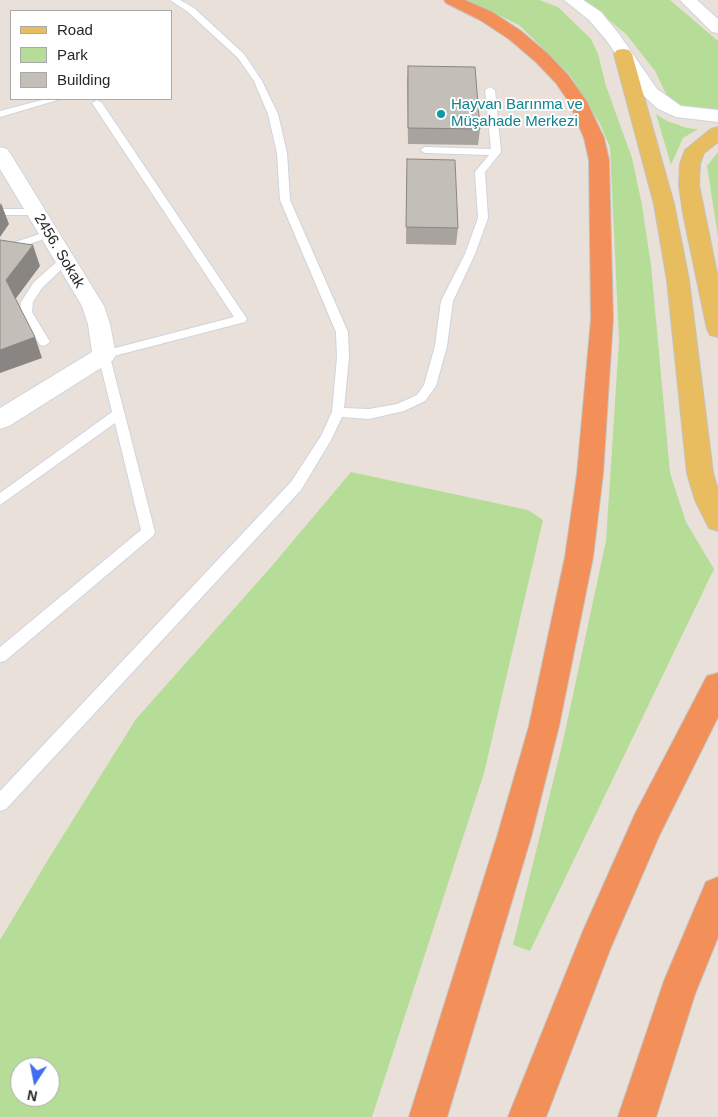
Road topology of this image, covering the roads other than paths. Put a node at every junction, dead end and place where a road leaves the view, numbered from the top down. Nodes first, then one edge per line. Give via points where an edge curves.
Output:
1 (174, 0) edge
2 (452, 0) edge
3 (572, 0) edge
4 (688, 0) edge
5 (718, 28) edge
6 (623, 54) junction
7 (490, 90) dead end
8 (52, 100) edge
9 (97, 103) dead end
10 (0, 114) edge
11 (718, 116) edge
12 (718, 132) edge
13 (425, 150) dead end
14 (496, 152) junction
15 (0, 153) edge
16 (0, 212) edge
17 (36, 212) junction
18 (49, 234) junction
19 (0, 251) edge
20 (65, 260) junction
21 (718, 329) edge
22 (44, 342) dead end
23 (104, 355) junction
24 (338, 412) junction
25 (118, 413) junction
26 (0, 420) edge
27 (0, 500) edge
28 (718, 520) edge
29 (0, 656) edge
30 (718, 686) edge
31 (0, 803) edge
32 (718, 894) edge
33 (428, 1117) edge
34 (527, 1117) edge
35 (637, 1117) edge

1 - 24 lane via 191,10 241,56 258,81 273,114 281,146 285,200 342,332 344,358
2 - 33 highway via 486,16 542,58 562,79 586,119 598,160 602,319 590,474 579,556 544,726 514,837
3 - 6 street via 595,16
4 - 5 street
6 - 11 street via 651,93 664,105 676,111
6 - 28 main road via 664,204 678,280 700,473
7 - 14 lane
8 - 10 lane
9 - 23 lane via 241,319
12 - 21 main road via 695,150 690,164 690,185
13 - 14 lane
14 - 24 lane via 480,172 483,218 447,301 441,346 430,386 420,398 400,408 369,414
15 - 17 street, 2456. Sokak
16 - 17 lane
17 - 18 street, 2456. Sokak
18 - 19 lane
18 - 20 street, 2456. Sokak
20 - 22 lane via 38,285 26,302 26,312
20 - 23 street, 2456. Sokak via 93,306
23 - 25 lane
23 - 26 street
24 - 31 lane via 327,437 296,486
25 - 27 lane
25 - 29 lane via 148,532
30 - 34 highway via 647,825 595,943
32 - 35 highway via 677,994

